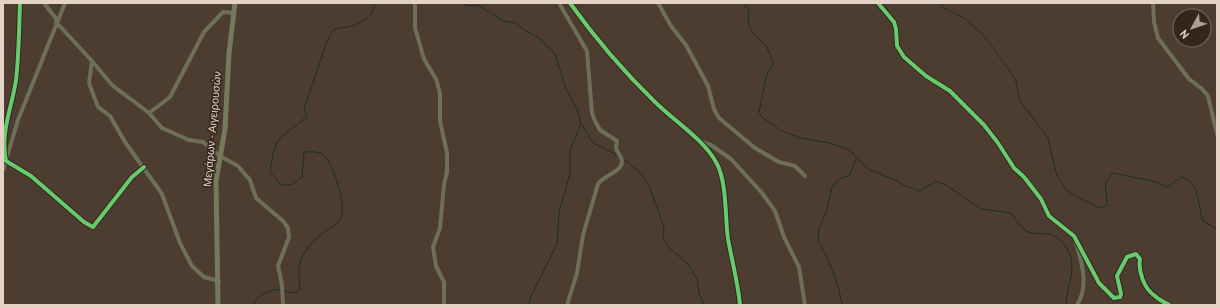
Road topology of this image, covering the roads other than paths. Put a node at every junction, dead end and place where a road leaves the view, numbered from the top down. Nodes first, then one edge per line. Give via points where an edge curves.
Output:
1 (20, 3) edge
2 (44, 3) edge
3 (64, 3) edge
4 (235, 3) edge
5 (415, 3) edge
6 (559, 3) edge
7 (570, 3) edge
8 (658, 3) edge
9 (878, 3) edge
10 (1153, 3) edge
11 (234, 13) junction
12 (57, 21) junction
13 (92, 61) junction
14 (149, 113) junction
15 (1217, 134) edge
16 (697, 140) junction
17 (220, 156) junction
18 (6, 161) junction
19 (144, 167) junction
20 (3, 170) edge
21 (805, 176) dead end
22 (1075, 239) junction
23 (219, 281) junction
24 (218, 305) edge
25 (283, 305) edge
26 (444, 305) edge
27 (566, 305) edge
28 (740, 305) edge
29 (805, 305) edge
30 (1077, 305) edge
31 (1169, 305) edge

1 - 18 street via 16,80 4,134
2 - 12 street
3 - 12 street
4 - 11 main road, Μεγάρων - Αιγειρουσών
5 - 26 street via 415,28 424,59 436,79 440,94 440,120 447,153 440,228 433,247 436,266 444,282
6 - 27 street via 586,51 595,122 600,130 617,140 616,148 622,162 619,168 598,184 583,235 577,273
7 - 16 street via 588,30 651,98
8 - 21 street via 708,86 719,118 755,148 779,162 795,166
9 - 22 street via 894,22 898,48 906,60 928,78 950,91 972,112 1041,199 1049,216 1068,230
10 - 15 street via 1158,38 1189,79 1206,93
11 - 14 street via 223,12 206,30 170,97
11 - 17 main road, Μεγάρων - Αιγειρουσών via 226,119
12 - 13 street
12 - 18 street via 18,120
13 - 14 street via 112,85
13 - 19 street via 89,83 97,104 110,116
14 - 17 street via 162,128 189,140 203,142
16 - 28 street via 714,158 720,172
16 - 29 street via 711,145 731,159 775,211 799,267
17 - 23 main road, Μεγάρων - Αιγειρουσών via 216,181
17 - 25 street via 241,169 250,180 256,198 283,221 289,230 278,266
18 - 19 street via 26,172 84,222 94,227 132,177
18 - 20 street
19 - 23 street via 165,199 188,261 200,275
22 - 30 street via 1084,276 1082,298
22 - 31 street via 1099,283 1110,295 1116,298 1121,296 1118,276 1127,257 1136,254 1140,259 1140,273 1150,292
23 - 24 main road, Μεγάρων - Αιγειρουσών

